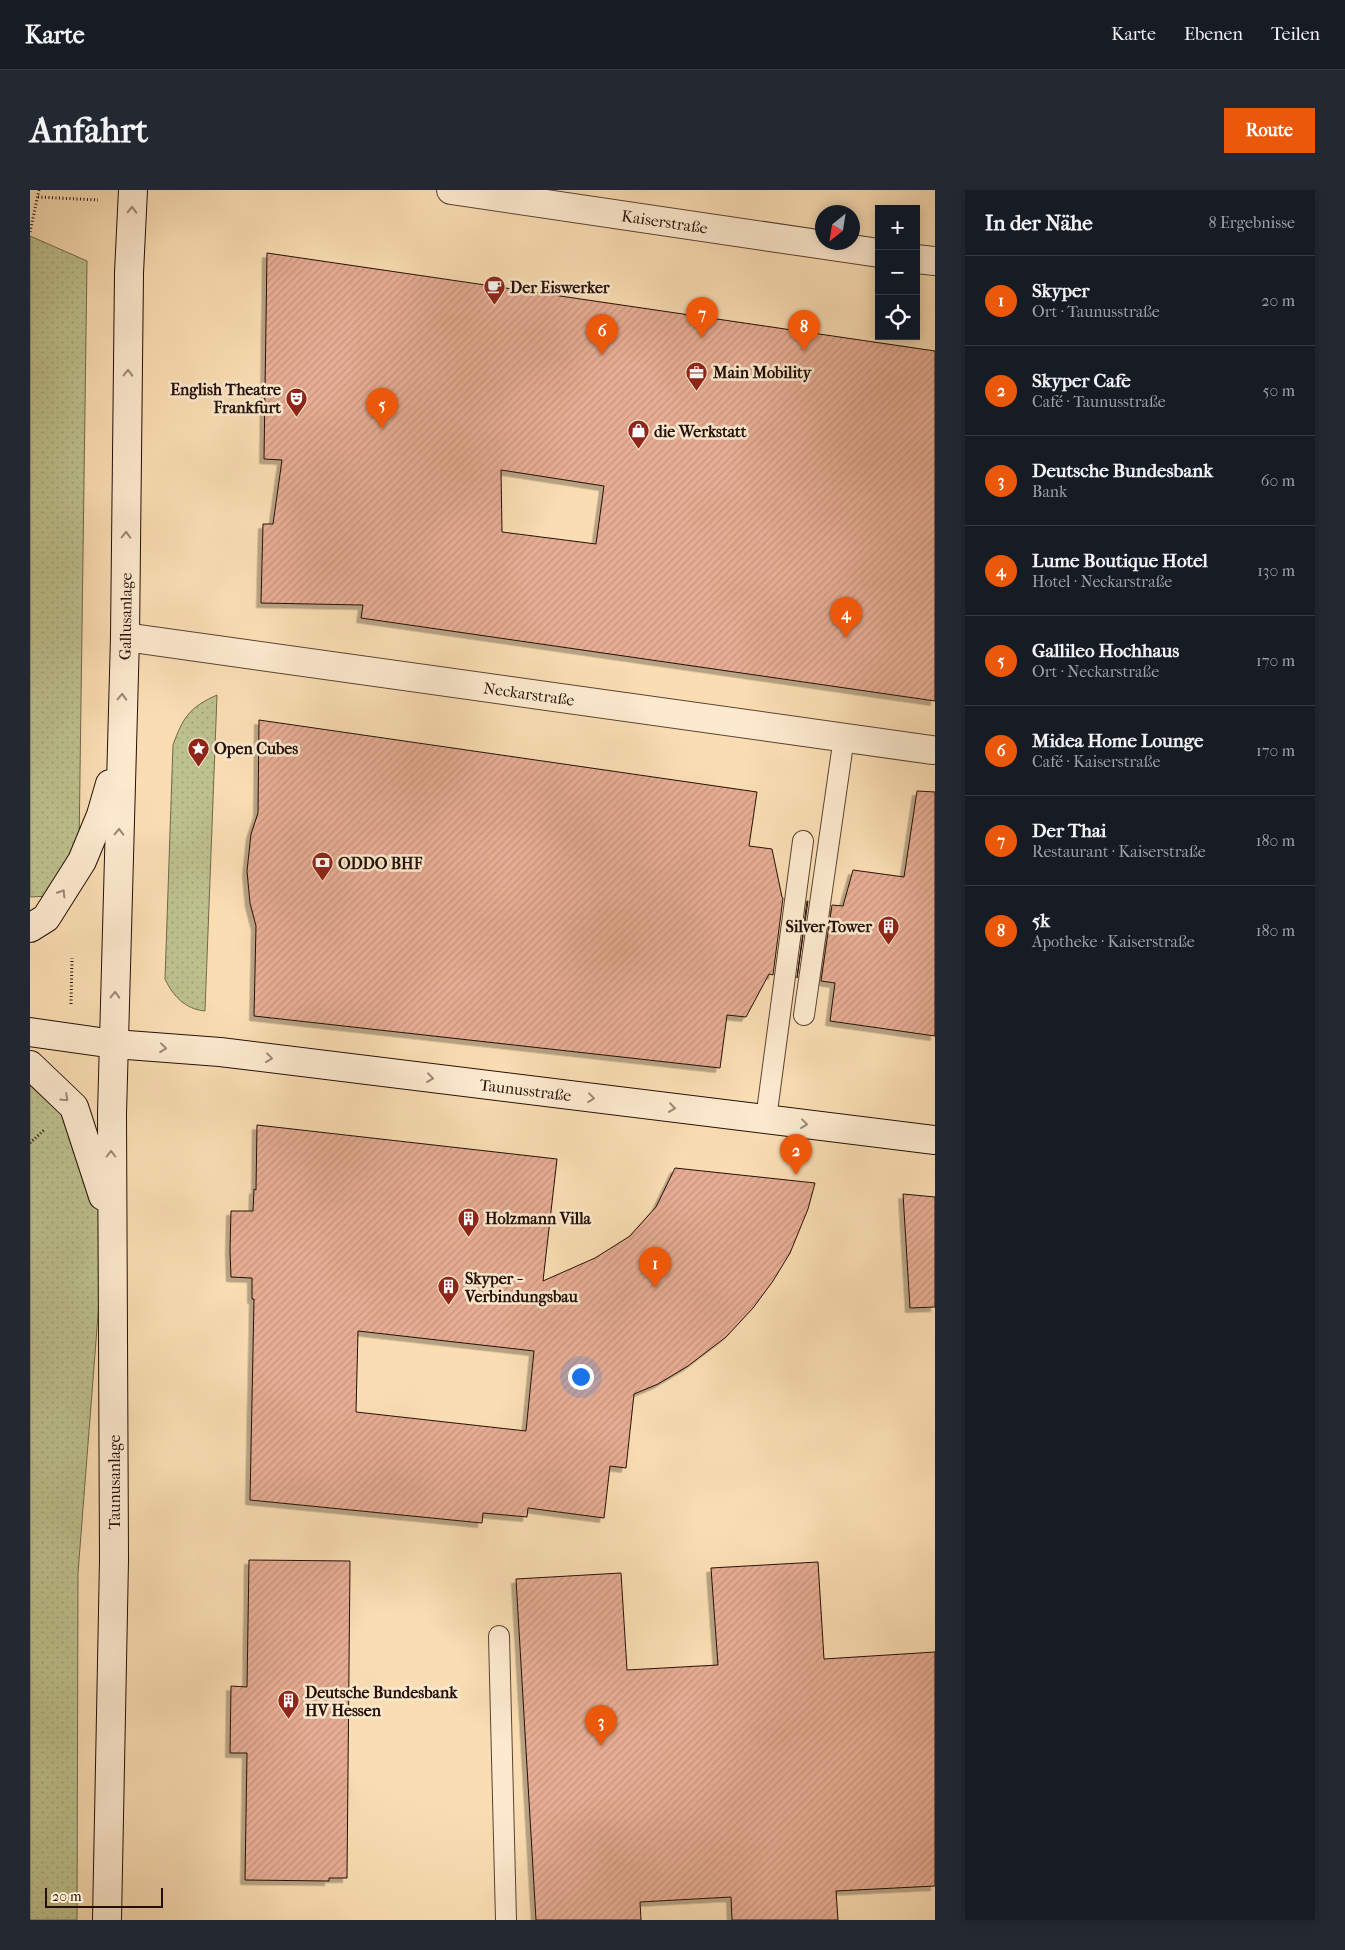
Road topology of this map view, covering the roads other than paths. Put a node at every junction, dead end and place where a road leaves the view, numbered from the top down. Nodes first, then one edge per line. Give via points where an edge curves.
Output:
1 (133, 190) edge
2 (451, 190) edge
3 (875, 252) edge
4 (920, 259) edge
5 (935, 261) edge
6 (125, 637) junction
7 (844, 737) junction
8 (120, 746) junction
9 (932, 750) dead end
10 (803, 841) dead end
11 (30, 928) edge
12 (804, 1015) dead end
13 (30, 1032) edge
14 (114, 1044) junction
15 (30, 1065) edge
16 (766, 1120) junction
17 (935, 1140) edge
18 (112, 1221) junction
19 (499, 1636) dead end
20 (106, 1920) edge
21 (506, 1920) edge

6 -> 1 main road, Gallusanlage via 129,273
2 - 3 main road, Kaiserstraße
4 - 5 main road
6 - 7 main road, Neckarstraße
8 -> 6 main road, Gallusanlage
7 - 9 main road, Neckarstraße
7 - 12 lane
11 -> 8 main road via 46,918 82,861 101,815
14 -> 8 main road, Gallusanlage
10 - 16 lane
13 - 14 main road, Taunusstraße
14 -> 16 main road, Taunusstraße via 220,1052
18 -> 14 main road, Taunusanlage
15 -> 18 main road via 74,1107
16 -> 17 main road, Taunusstraße
18 - 20 main road, Taunusanlage via 114,1560
19 - 21 lane

